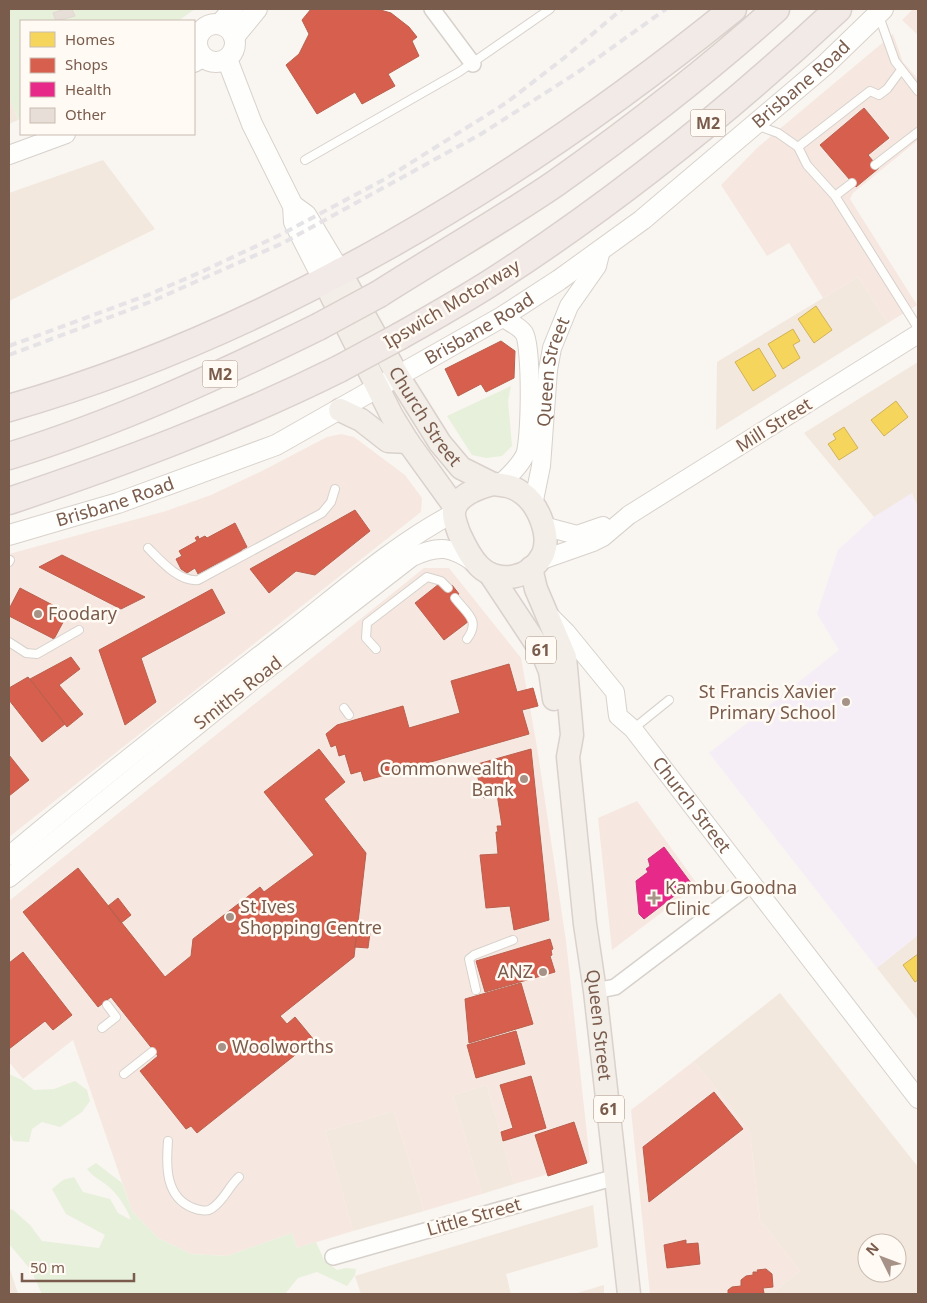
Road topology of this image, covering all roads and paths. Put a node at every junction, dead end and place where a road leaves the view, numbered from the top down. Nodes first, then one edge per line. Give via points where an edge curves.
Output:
1 (233, 9) edge
2 (257, 9) edge
3 (432, 9) edge
4 (550, 9) edge
5 (733, 9) edge
6 (776, 9) edge
7 (838, 9) edge
8 (881, 11) edge
9 (227, 30) junction
10 (197, 51) edge
11 (227, 59) junction
12 (473, 64) junction
13 (900, 70) junction
14 (918, 91) edge
15 (756, 125) junction
16 (918, 132) edge
17 (63, 135) edge
18 (798, 147) junction
19 (9, 155) edge
20 (305, 160) dead end
21 (876, 165) dead end
22 (852, 183) dead end
23 (835, 196) junction
24 (601, 250) junction
25 (331, 275) junction
26 (502, 317) junction
27 (918, 328) edge
28 (918, 334) edge
29 (388, 382) junction
30 (9, 408) edge
31 (340, 410) junction
32 (408, 442) junction
33 (9, 456) edge
34 (496, 484) junction
35 (335, 490) dead end
36 (9, 501) edge
37 (532, 504) junction
38 (455, 510) junction
39 (629, 515) junction
40 (543, 526) junction
41 (9, 535) edge
42 (148, 548) dead end
43 (535, 564) junction
44 (485, 570) junction
45 (448, 588) dead end
46 (455, 598) dead end
47 (543, 608) junction
48 (79, 630) dead end
49 (468, 639) dead end
50 (9, 642) edge
51 (376, 649) dead end
52 (252, 671) junction
53 (669, 700) dead end
54 (344, 708) dead end
55 (349, 715) dead end
56 (633, 729) junction
57 (568, 758) junction
58 (9, 856) edge
59 (9, 878) edge
60 (751, 884) junction
61 (513, 940) dead end
62 (476, 990) dead end
63 (595, 991) junction
64 (106, 1005) dead end
65 (102, 1028) dead end
66 (152, 1052) dead end
67 (124, 1074) dead end
68 (918, 1099) edge
69 (168, 1141) dead end
70 (239, 1177) dead end
71 (616, 1177) junction
72 (333, 1257) dead end
73 (629, 1294) edge

1 - 9 main road
2 - 9 main road
3 - 12 street
4 - 12 lane
5 - 25 highway via 648,76 559,139 426,222
6 - 33 highway, M2, bridge via 609,145 554,184 378,294 318,327 175,394
7 - 36 highway, Ipswich Motorway / M2, bridge via 765,76 615,197 493,281 339,369 161,448
8 - 13 lane via 894,61
8 - 15 main road, Brisbane Road
9 - 10 main road via 213,24 202,29
9 - 11 main road via 234,49
10 - 11 main road via 215,63
11 - 25 main road, Church Street via 252,124 293,206 306,216
12 - 20 lane
13 - 14 lane
13 - 18 lane via 887,89 879,95 870,91
15 - 18 lane via 778,133
15 - 24 main road, Brisbane Road
16 - 21 lane
17 - 19 street
18 - 23 lane via 807,166
22 - 23 lane
23 - 27 lane
24 - 26 main road, Brisbane Road
24 - 37 street, Queen Street via 597,266 568,306 552,348 541,466
25 - 29 main road, Church Street
25 - 30 highway via 183,348
26 - 29 main road, Brisbane Road
26 - 34 street, Queen Street via 520,328 528,343 528,429 525,454 513,472
28 - 39 street, Mill Street
29 - 31 main road, Brisbane Road
29 - 32 main road, Church Street via 386,405
29 - 34 main road, Church Street via 461,468
31 - 32 main road via 361,420 388,441
31 - 41 main road, Brisbane Road via 276,445 187,479
32 - 38 main road, Church Street
34 - 37 main road, 61 via 520,491
34 - 38 main road via 475,490
35 - 42 lane via 331,502 322,512 198,580 188,581
37 - 40 main road, 61
38 - 44 main road, 61 via 462,540
38 - 52 street, Smiths Road via 407,542
39 - 40 street, Mill Street via 577,534
39 - 43 street, Mill Street via 593,542
40 - 43 main road, 61 via 543,553
43 - 44 main road via 523,574 508,578
43 - 47 main road, Queen Street / 61
44 - 52 street, Smiths Road via 451,549 423,552
44 - 57 main road, Queen Street / 61 via 535,640 550,671 558,738
45 - 51 lane via 441,581 427,577 367,623 366,638
46 - 49 lane via 474,623
47 - 56 street, Church Street via 615,692 618,716
47 - 57 main road, Queen Street / 61 via 564,657 572,735
48 - 50 lane via 37,654 26,653
52 - 58 street, Smiths Road via 61,810
52 - 59 street, Smiths Road
53 - 56 lane
54 - 55 lane
56 - 60 street, Church Street
57 - 63 main road, Queen Street / 61
60 - 63 street via 615,987
60 - 68 street, Church Street
61 - 62 lane via 469,959
63 - 71 main road, Queen Street / 61
64 - 65 lane via 116,1017
66 - 67 lane
69 - 70 lane via 169,1180 183,1204 209,1210 219,1203
71 - 72 street, Little Street
71 - 73 main road, Queen Street / 61

